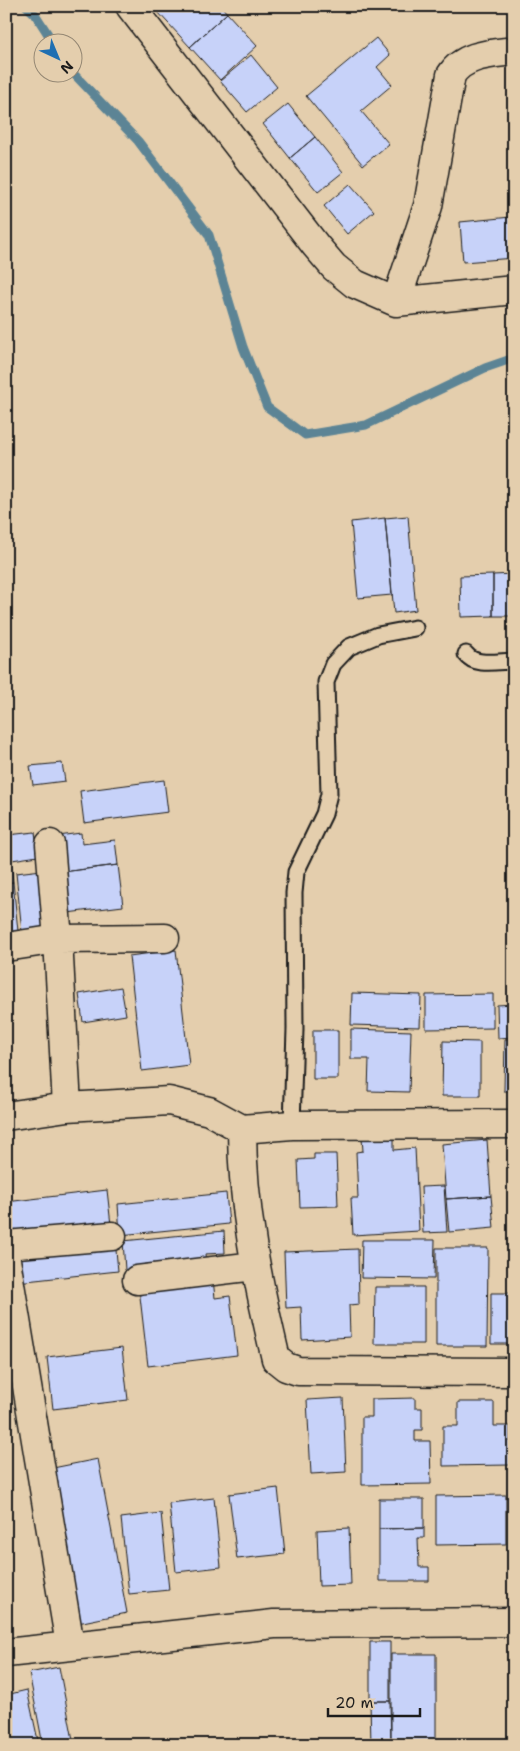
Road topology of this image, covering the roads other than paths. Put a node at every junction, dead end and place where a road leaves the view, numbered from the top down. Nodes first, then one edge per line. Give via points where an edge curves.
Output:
1 (130, 6) edge
2 (514, 51) edge
3 (514, 290) edge
4 (396, 302) junction
5 (415, 628) dead end
6 (466, 654) dead end
7 (514, 661) edge
8 (50, 844) dead end
9 (166, 938) dead end
10 (58, 939) junction
11 (6, 947) edge
12 (67, 1107) junction
13 (6, 1116) edge
14 (514, 1124) edge
15 (292, 1125) junction
16 (242, 1129) junction
17 (112, 1236) dead end
18 (6, 1245) edge
19 (6, 1260) edge
20 (255, 1266) junction
21 (137, 1280) dead end
22 (514, 1372) edge
23 (514, 1622) edge
24 (70, 1645) junction
25 (6, 1653) edge

1 - 4 street via 334,267 356,284
2 - 4 street via 462,62 451,75 428,206
3 - 4 street
5 - 15 lane via 378,636 349,647 333,664 326,682 329,794 324,814 296,872 294,893
6 - 7 lane via 476,662
8 - 10 street
9 - 10 street
10 - 11 street
10 - 12 street
12 - 13 street
12 - 16 street via 169,1101 209,1111
14 - 15 street
15 - 16 street
16 - 20 street via 242,1174
17 - 18 street
19 - 24 street
20 - 21 street
20 - 22 street via 276,1359 286,1367 298,1371
23 - 24 street via 274,1624
24 - 25 street

